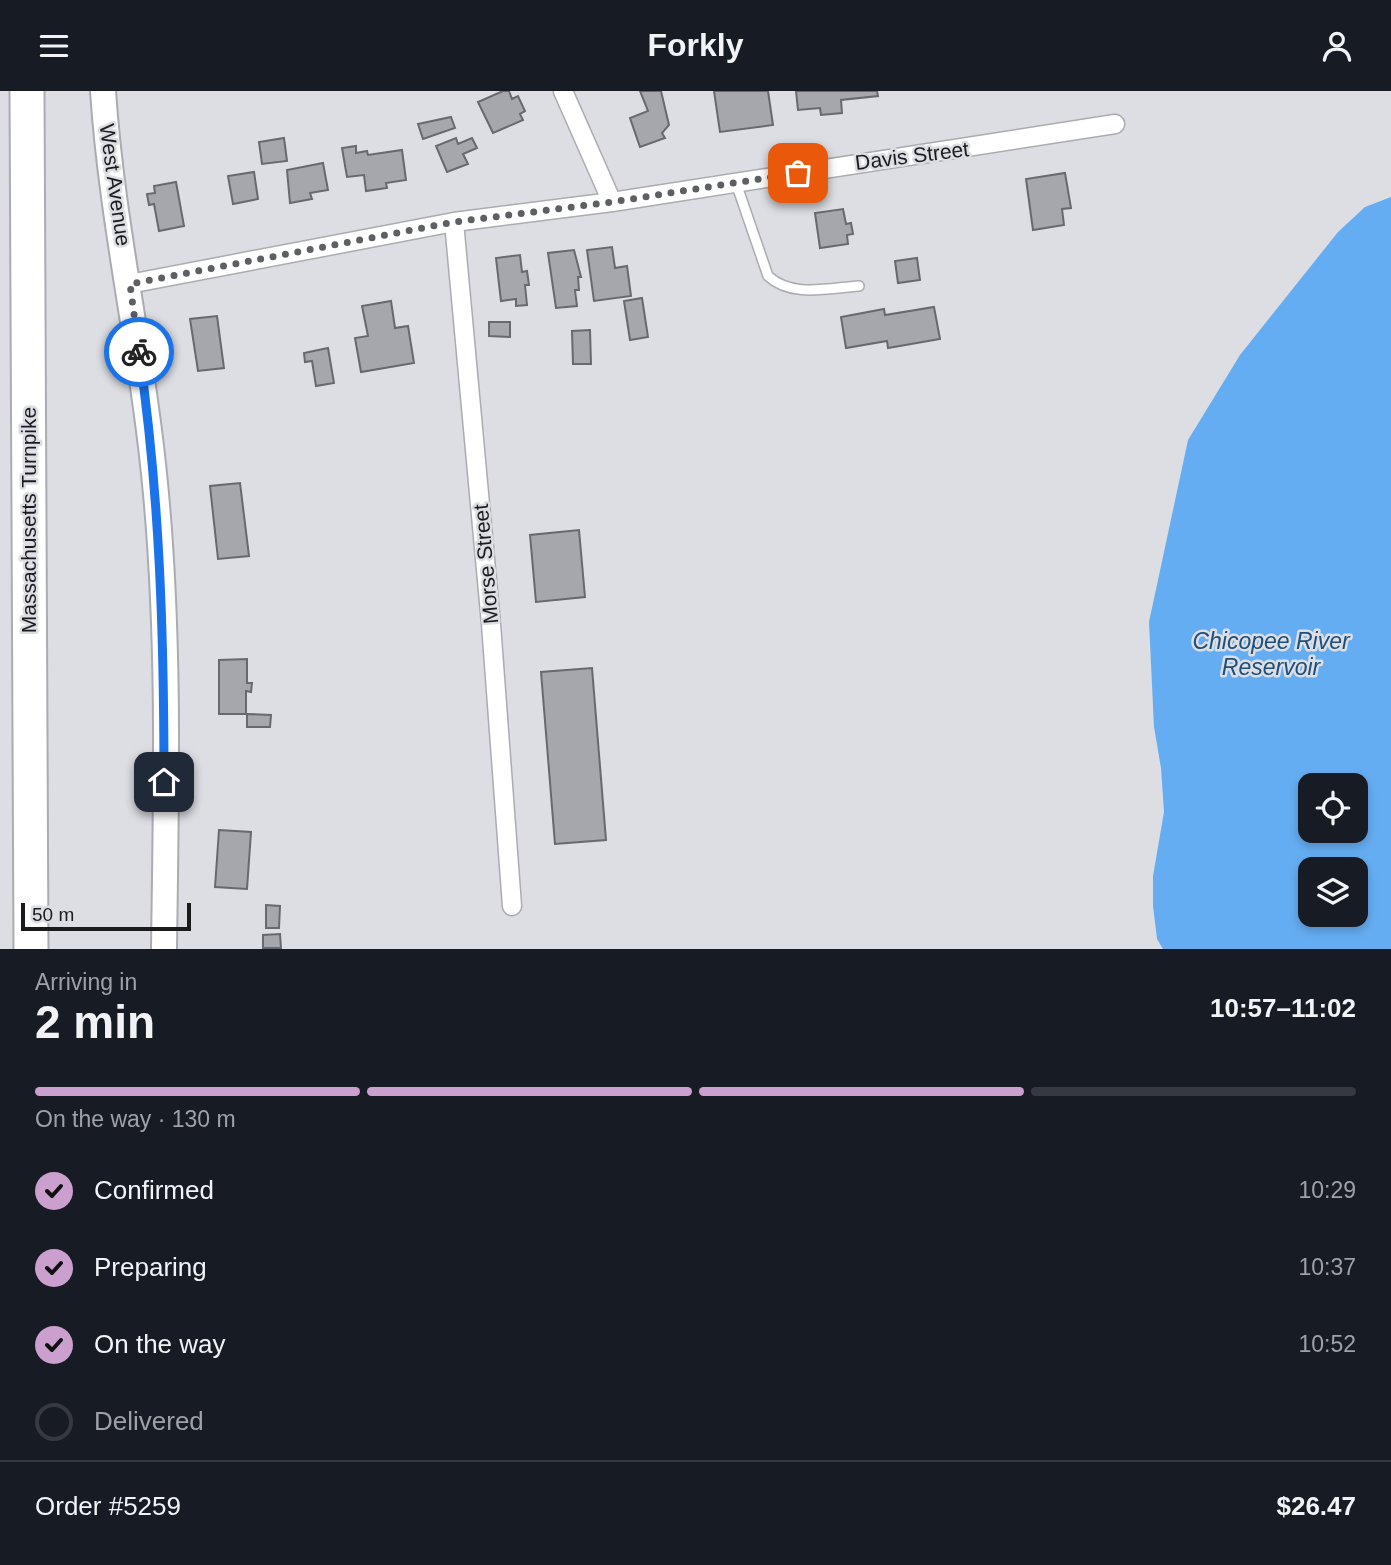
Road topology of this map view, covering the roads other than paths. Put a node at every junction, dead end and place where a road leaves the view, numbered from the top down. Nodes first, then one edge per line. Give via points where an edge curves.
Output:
1 (27, 91) edge
2 (103, 91) edge
3 (562, 91) edge
4 (1115, 124) dead end
5 (736, 183) junction
6 (612, 202) junction
7 (454, 222) junction
8 (130, 284) junction
9 (859, 286) dead end
10 (512, 906) dead end
11 (31, 949) edge
12 (164, 949) edge

1 - 11 highway, Massachusetts Turnpike
2 - 8 main road, West Avenue via 108,159
3 - 6 street
4 - 5 street, Davis Street
5 - 6 street, Davis Street
5 - 9 lane via 768,276 795,290
6 - 7 street, Davis Street
7 - 8 street, Davis Street
7 - 10 street, Morse Street
8 - 12 main road, West Avenue via 148,410 162,579

